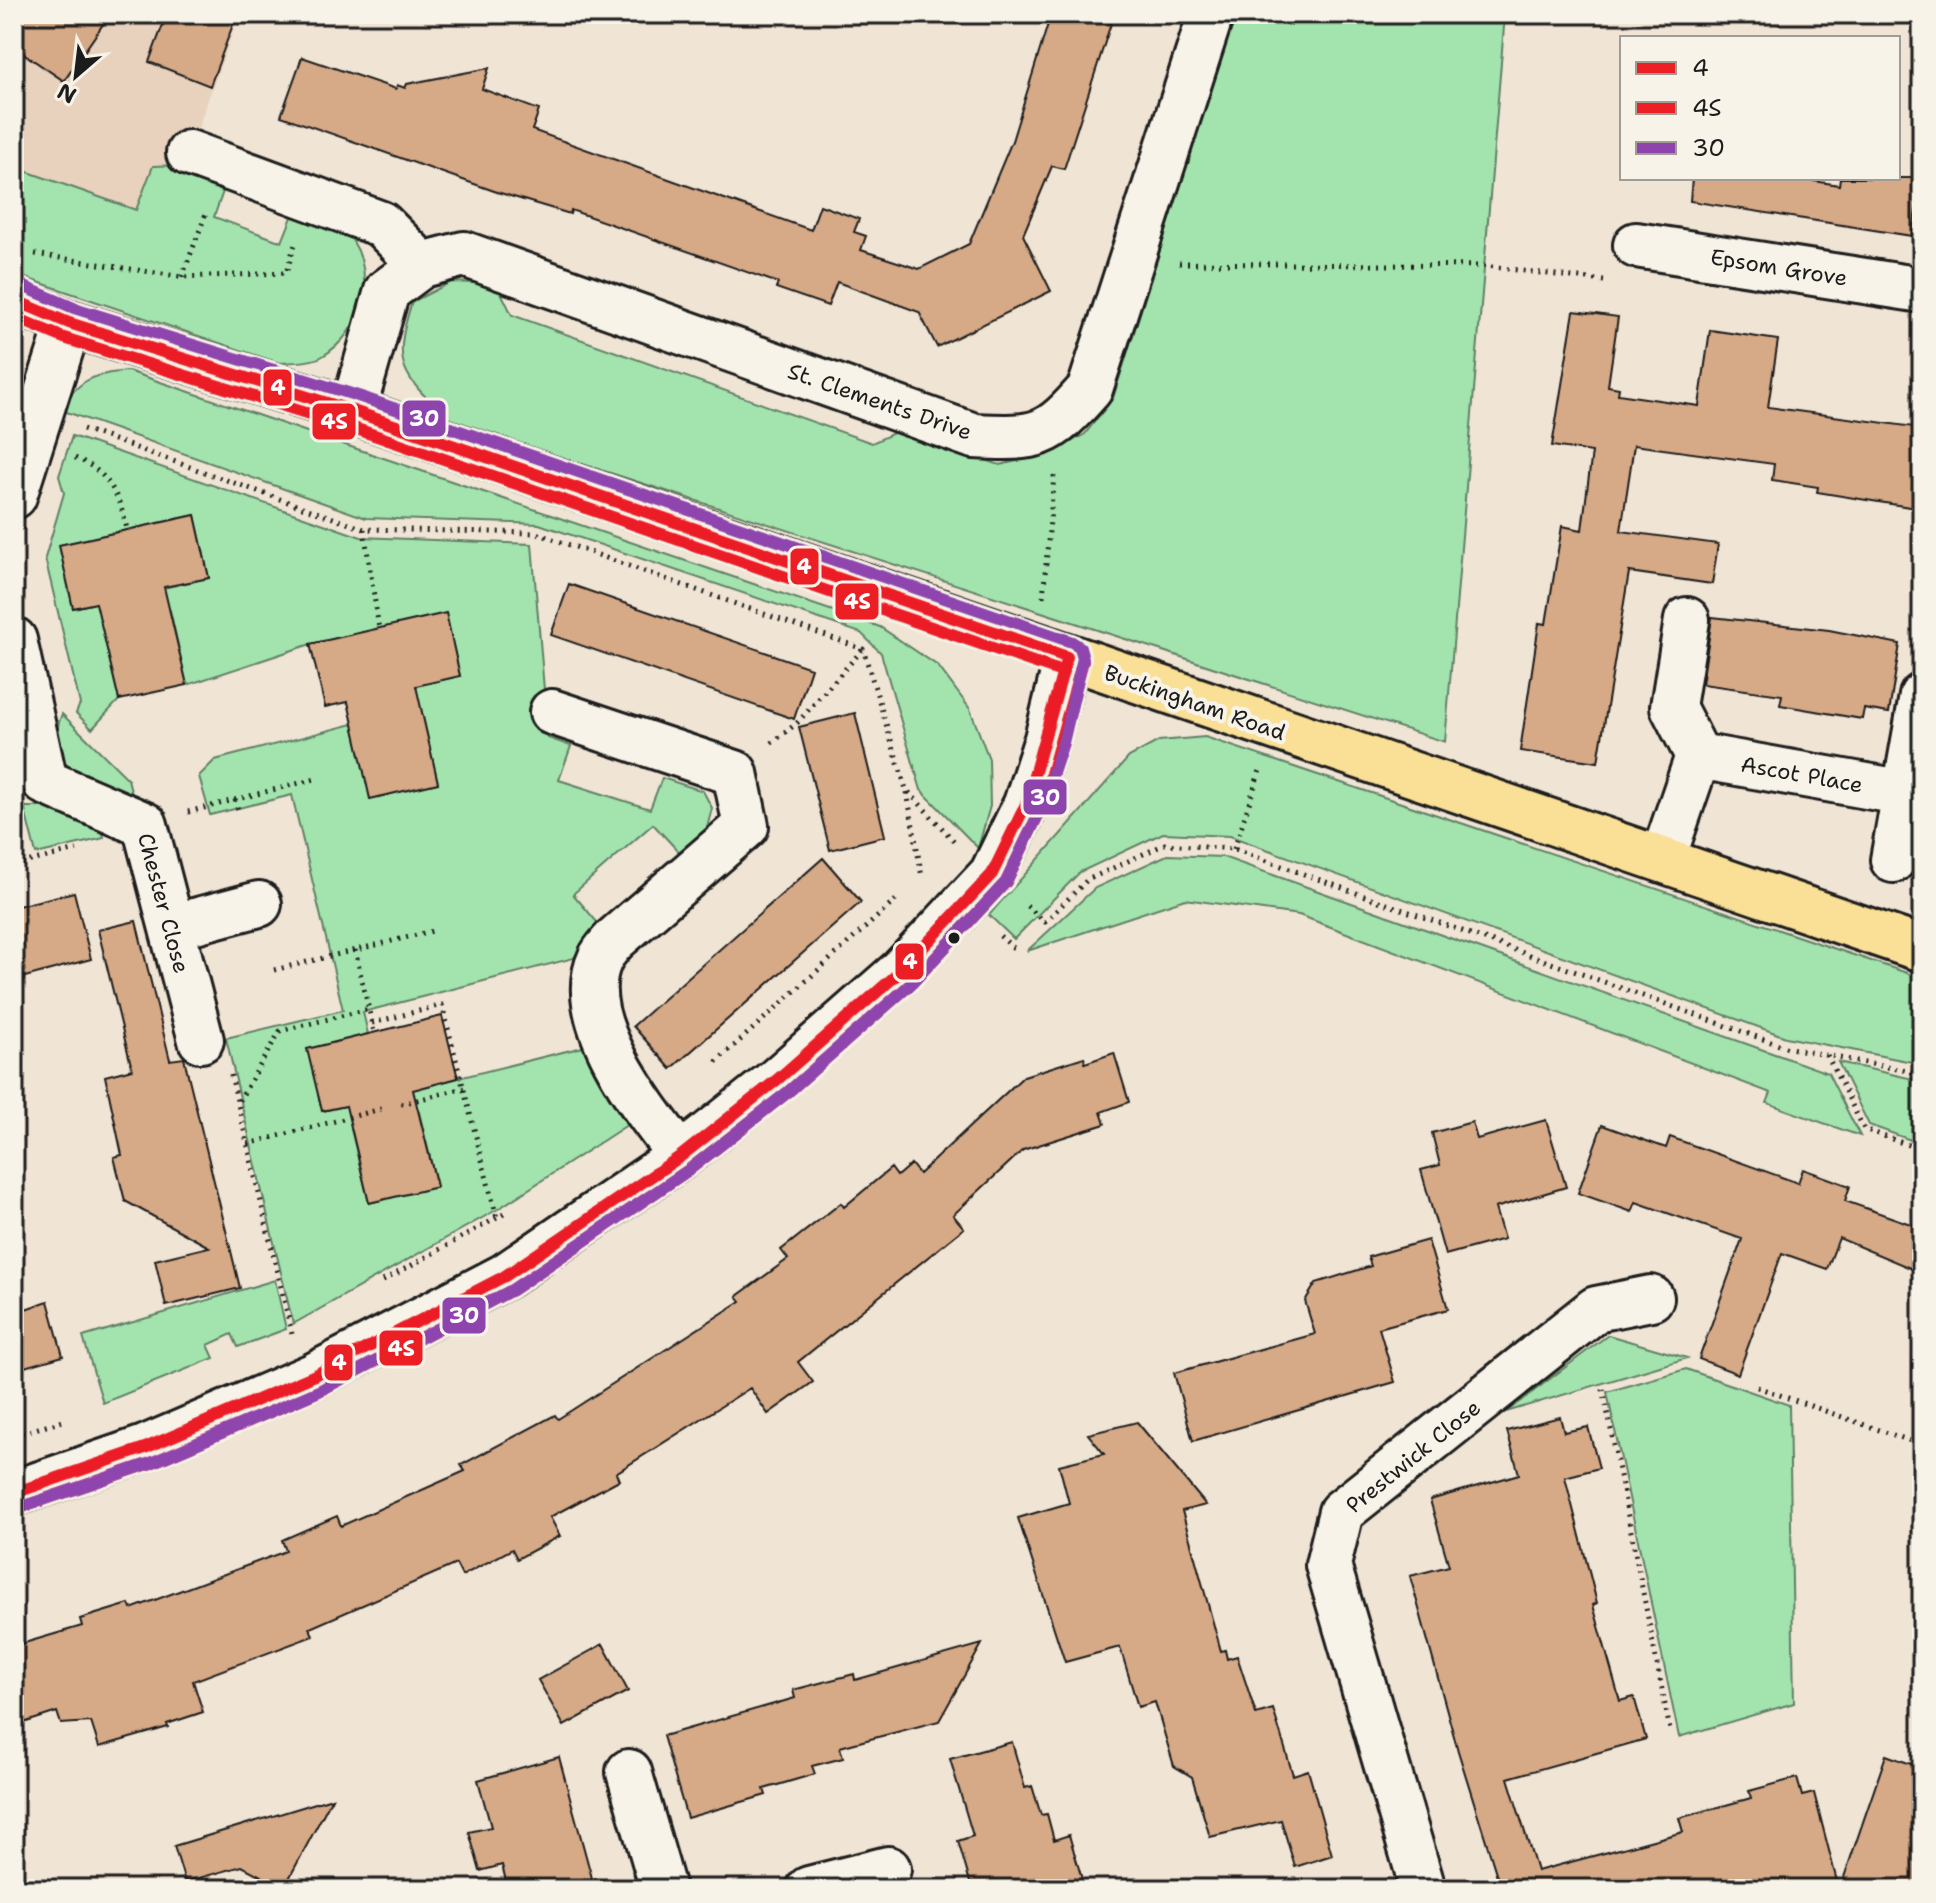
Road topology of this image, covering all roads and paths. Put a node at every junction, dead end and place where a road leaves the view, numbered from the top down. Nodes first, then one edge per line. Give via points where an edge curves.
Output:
1 (1211, 14) edge
2 (206, 159) joint
3 (311, 197) junction
4 (29, 253) dead end
5 (1131, 263) junction
6 (1627, 264) joint
7 (422, 265) junction
8 (182, 277) junction
9 (1922, 290) edge
10 (14, 300) edge
11 (69, 323) junction
12 (353, 411) junction
13 (38, 414) junction
14 (1058, 425) junction
15 (72, 456) dead end
16 (14, 496) edge
17 (127, 529) dead end
18 (364, 529) junction
19 (1687, 620) dead end
20 (379, 629) dead end
21 (14, 640) edge
22 (863, 649) junction
23 (1052, 653) junction
24 (1922, 696) edge
25 (552, 712) dead end
26 (1698, 756) junction
27 (1261, 768) dead end
28 (735, 773) junction
29 (906, 789) junction
30 (1906, 793) junction
31 (235, 799) dead end
32 (238, 810) dead end
33 (955, 842) junction
34 (1234, 849) junction
35 (947, 851) dead end
36 (1663, 858) junction
37 (1893, 860) dead end
38 (930, 869) dead end
39 (992, 874) junction
40 (922, 878) junction
41 (910, 888) dead end
42 (898, 899) dead end
43 (259, 904) dead end
44 (172, 927) junction
45 (437, 930) dead end
46 (1922, 949) edge
47 (355, 950) junction
48 (274, 970) dead end
49 (369, 1009) junction
50 (285, 1021) dead end
51 (372, 1023) junction
52 (280, 1031) junction
53 (374, 1032) dead end
54 (201, 1040) joint
55 (1826, 1055) junction
56 (711, 1067) dead end
57 (1922, 1074) edge
58 (464, 1088) junction
59 (239, 1102) junction
60 (401, 1104) dead end
61 (381, 1109) dead end
62 (248, 1144) junction
63 (1922, 1150) edge
64 (681, 1156) junction
65 (510, 1210) dead end
66 (497, 1218) junction
67 (373, 1286) dead end
68 (1651, 1298) dead end
69 (304, 1324) dead end
70 (291, 1332) junction
71 (277, 1337) dead end
72 (313, 1376) junction
73 (1757, 1387) dead end
74 (1603, 1389) dead end
75 (70, 1419) dead end
76 (14, 1435) edge
77 (1922, 1445) edge
78 (14, 1493) edge
79 (1670, 1730) dead end
80 (629, 1772) dead end
81 (888, 1869) dead end
82 (663, 1889) edge
83 (809, 1889) edge
84 (1423, 1889) edge

1 - 5 street, St. Clements Drive
2 - 3 street
2 - 8 path
3 - 7 street via 381,224
3 - 8 path via 286,273
4 - 8 path
5 - 6 path
5 - 14 street, St. Clements Drive via 1090,389
6 - 9 street, Epsom Grove
7 - 12 street, St. Clements Drive via 387,291
7 - 14 street, St. Clements Drive via 464,254 974,436 1019,438
10 - 11 main road, Buckingham Road
11 - 12 main road, Buckingham Road
11 - 13 street
12 - 23 main road, Buckingham Road
13 - 16 street
13 - 18 path
14 - 23 path
15 - 17 path via 93,465 119,493
18 - 20 path
18 - 22 path via 536,533
19 - 26 street via 1673,707
21 - 44 street, Chester Close via 45,782 145,825
22 - 28 path via 797,723
22 - 29 path
23 - 36 main road, Buckingham Road
23 - 39 street via 1047,739 1026,804
24 - 30 street
25 - 28 street
26 - 30 street, Ascot Place
26 - 36 street
27 - 34 path
28 - 64 street via 746,826 615,939 599,959 595,991 602,1035 652,1119
29 - 33 path
29 - 40 path
30 - 37 street
31 - 32 path
33 - 35 path
33 - 39 path
34 - 39 path via 1165,844 1087,880 1045,922
34 - 55 path via 1785,1047
36 - 46 main road, Buckingham Road
38 - 40 path
39 - 64 street via 901,971
40 - 41 path
42 - 56 path
43 - 44 street
44 - 54 street, Chester Close
45 - 47 path
47 - 48 path
47 - 49 path
49 - 51 path
49 - 52 path
50 - 52 path
51 - 53 path
51 - 58 path via 442,1005
52 - 59 path
54 - 59 path via 222,1041
55 - 57 path
55 - 63 path via 1864,1129
58 - 60 path
58 - 66 path
59 - 62 path
61 - 62 path
62 - 70 path
64 - 72 street via 505,1276
65 - 66 path
66 - 67 path
68 - 84 street, Prestwick Close via 1596,1309 1341,1512 1328,1565
69 - 70 path
70 - 71 path
70 - 72 path
72 - 78 street via 145,1448
73 - 77 path
74 - 79 path
75 - 76 path
80 - 82 street
81 - 83 street

